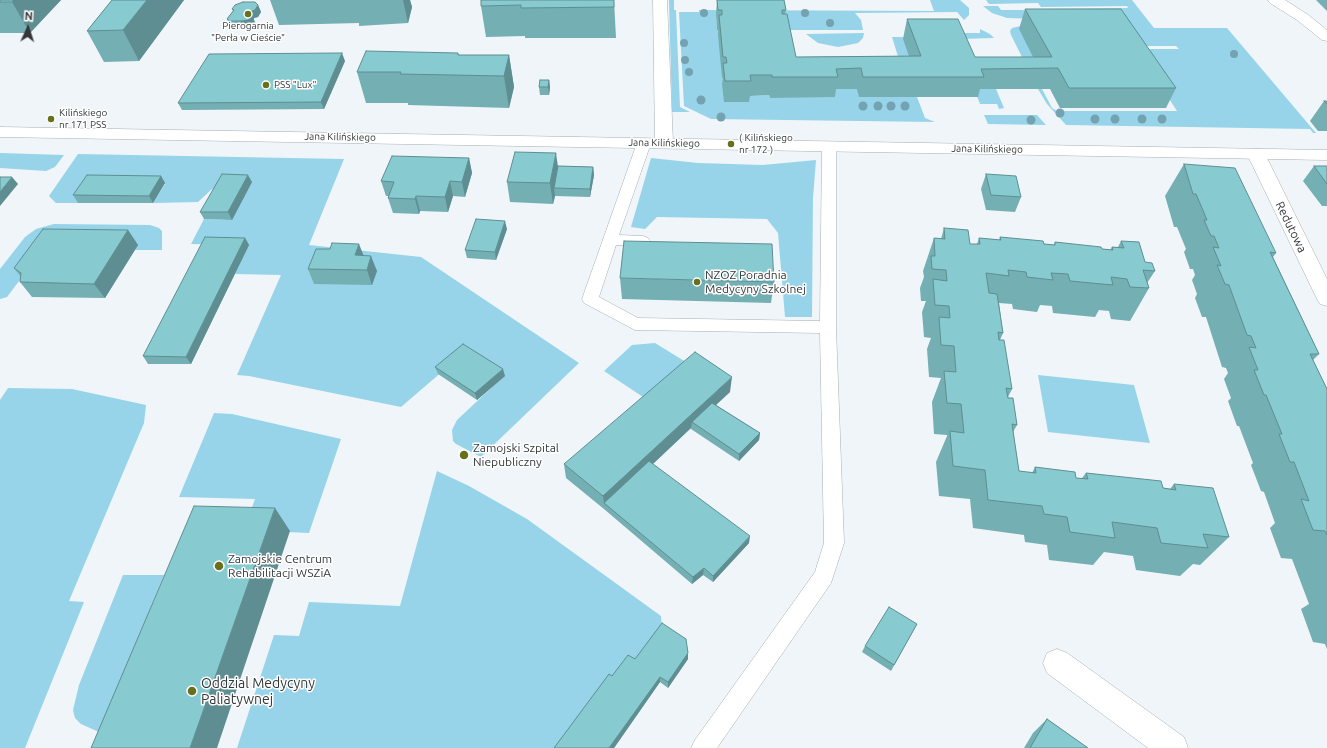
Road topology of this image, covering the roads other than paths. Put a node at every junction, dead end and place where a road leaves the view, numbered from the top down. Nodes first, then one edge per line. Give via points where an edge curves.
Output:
1 (660, 0) edge
2 (1275, 0) edge
3 (1327, 37) edge
4 (0, 132) edge
5 (644, 143) junction
6 (664, 143) junction
7 (829, 146) junction
8 (1256, 154) junction
9 (1327, 155) edge
10 (610, 240) junction
11 (644, 241) edge
12 (1327, 299) edge
13 (828, 328) junction
14 (1057, 663) dead end
15 (703, 748) edge
16 (1173, 748) edge

1 - 6 street
2 - 3 street
4 - 5 street, Jana Kilińskiego
5 - 6 street, Jana Kilińskiego
5 - 10 lane
6 - 7 street, Jana Kilińskiego
7 - 8 street, Jana Kilińskiego
7 - 13 lane
8 - 9 street, Jana Kilińskiego
8 - 12 street, Redutowa
10 - 11 lane
10 - 13 lane via 590,299 635,324
13 - 15 lane via 834,542 824,576
14 - 16 street

